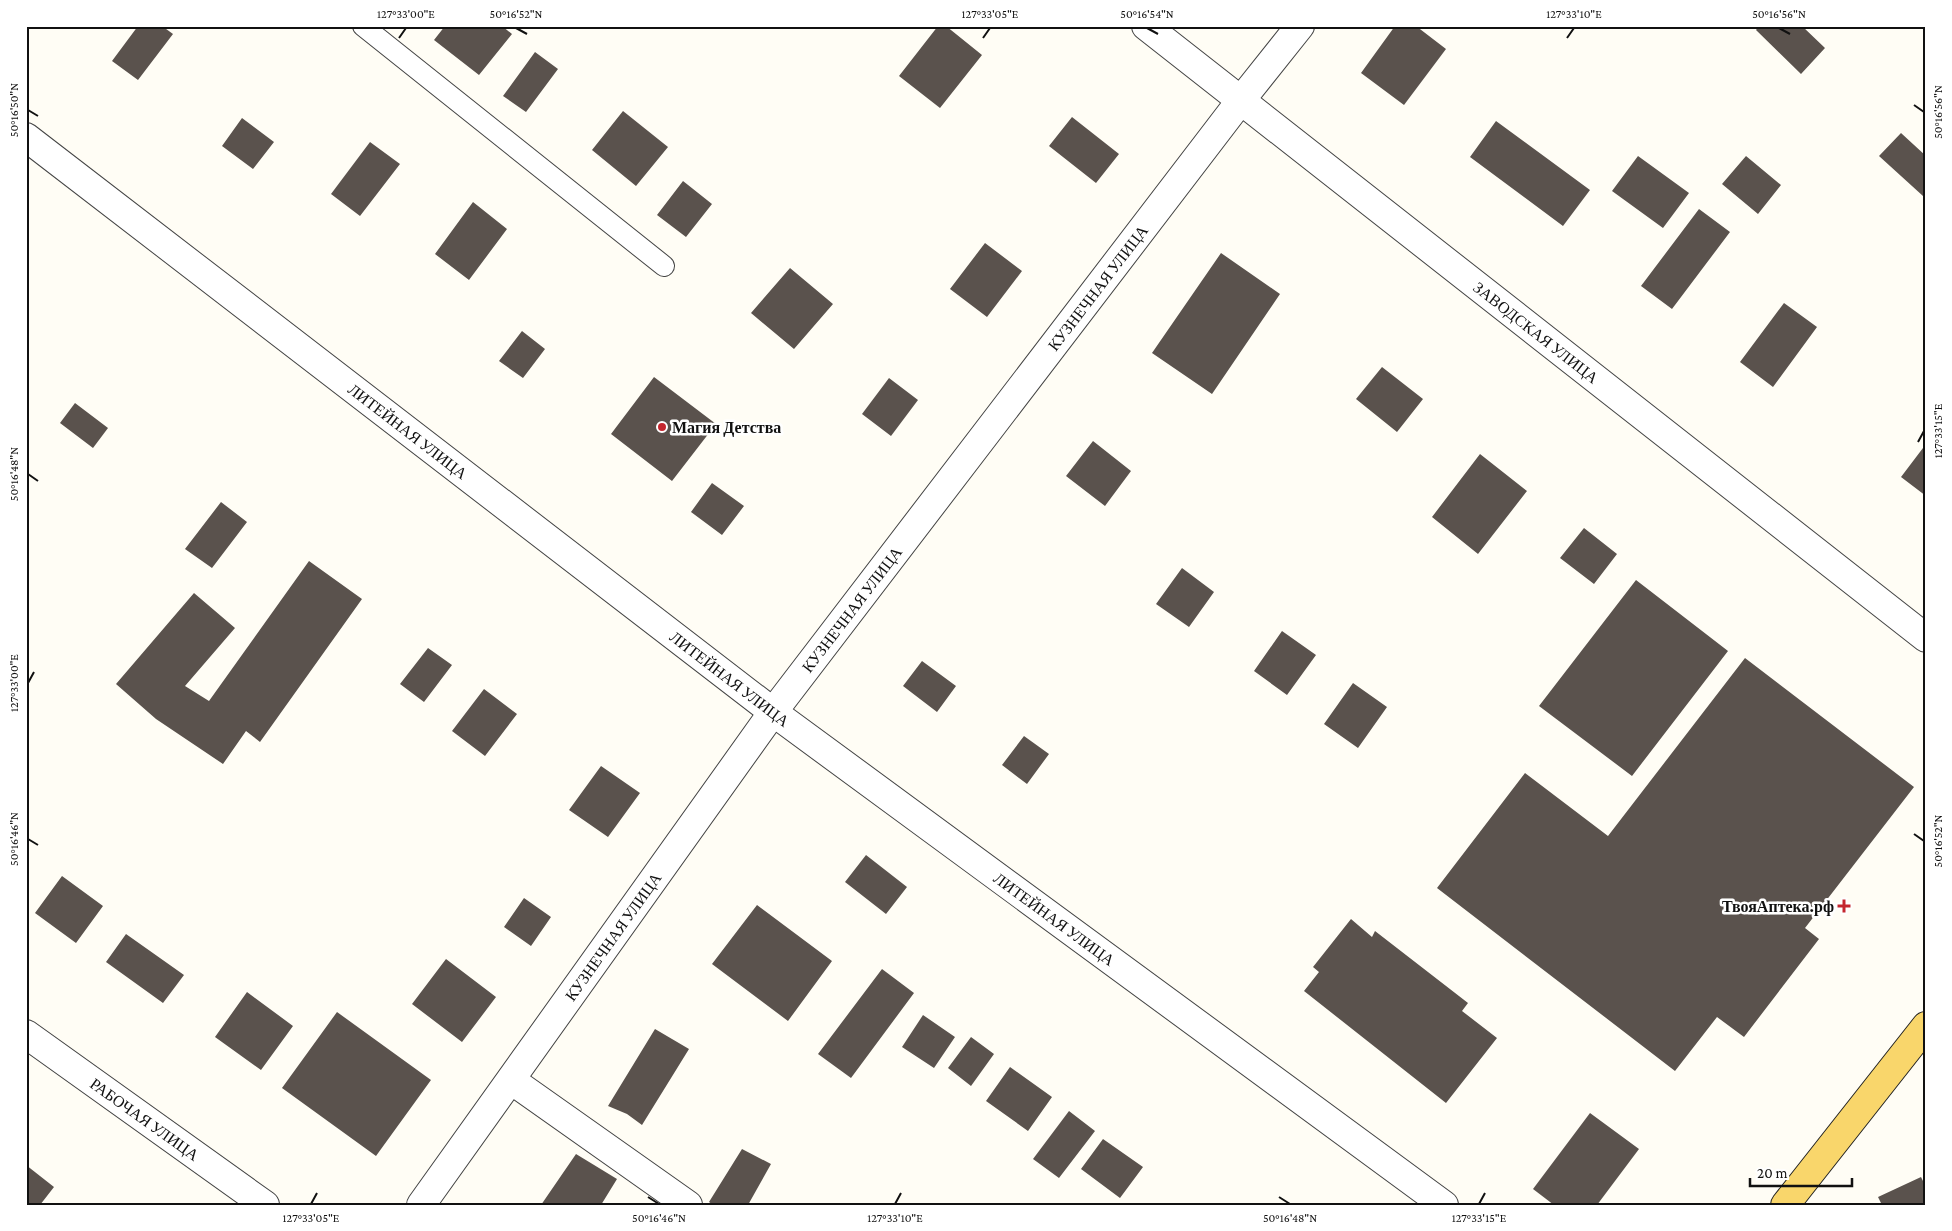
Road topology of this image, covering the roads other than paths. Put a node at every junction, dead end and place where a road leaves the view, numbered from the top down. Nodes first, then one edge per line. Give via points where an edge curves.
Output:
1 (363, 26) edge
2 (1146, 26) edge
3 (1300, 26) edge
4 (1241, 100) junction
5 (26, 137) edge
6 (664, 266) dead end
7 (1926, 638) edge
8 (774, 712) junction
9 (1926, 1026) edge
10 (26, 1034) edge
11 (511, 1080) junction
12 (265, 1205) edge
13 (421, 1205) edge
14 (688, 1205) edge
15 (1444, 1205) edge
16 (1785, 1205) edge

1 - 6 lane
2 - 4 street, ЗАВОДСКАЯ УЛИЦА
3 - 4 street, КУЗНЕЧНАЯ УЛИЦА
4 - 7 street, ЗАВОДСКАЯ УЛИЦА
4 - 8 street, КУЗНЕЧНАЯ УЛИЦА
5 - 8 street, ЛИТЕЙНАЯ УЛИЦА
8 - 11 street, КУЗНЕЧНАЯ УЛИЦА
8 - 15 street, ЛИТЕЙНАЯ УЛИЦА
9 - 16 main road
10 - 12 street, РАБОЧАЯ УЛИЦА
11 - 13 street, КУЗНЕЧНАЯ УЛИЦА
11 - 14 street

